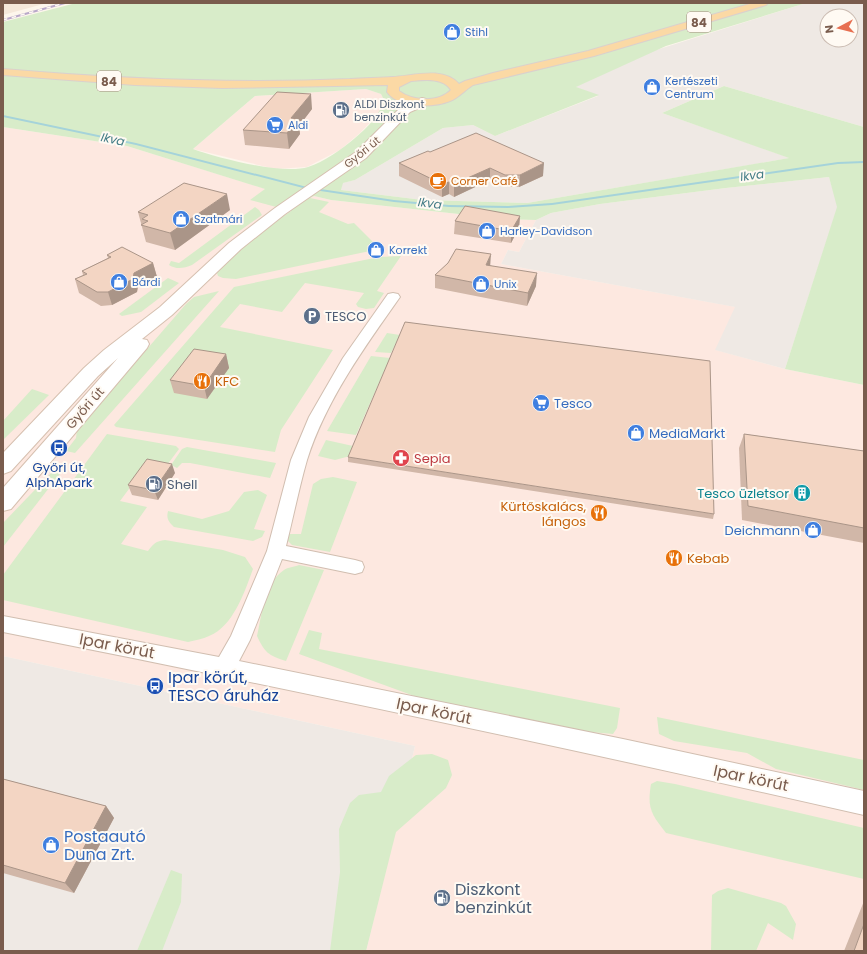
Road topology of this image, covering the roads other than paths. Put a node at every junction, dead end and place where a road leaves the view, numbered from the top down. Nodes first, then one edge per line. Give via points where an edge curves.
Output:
1 (764, 3) edge
2 (3, 72) edge
3 (497, 75) junction
4 (438, 78) junction
5 (403, 80) junction
6 (340, 84) junction
7 (457, 90) junction
8 (394, 93) junction
9 (422, 102) junction
10 (393, 124) junction
11 (393, 297) dead end
12 (166, 311) junction
13 (3, 466) edge
14 (3, 503) edge
15 (276, 551) junction
16 (355, 567) dead end
17 (3, 624) edge
18 (224, 667) junction
19 (864, 803) edge

1 - 3 main road, 84 via 590,54
2 - 6 main road, 84 via 214,86
3 - 4 main road, 84
3 - 7 main road, 84 via 469,83
4 - 5 main road, 84
4 - 7 main road, 84 via 449,82
5 - 6 main road, 84
5 - 8 main road via 393,86
6 - 8 main road, 84 via 371,86
7 - 9 main road, 84 via 444,99
8 - 9 main road, 84 via 402,98
8 - 10 main road via 397,101
9 - 10 main road, Győri út via 406,109
10 - 12 main road, Győri út via 361,155 235,246
11 - 15 street via 350,358 317,417 299,460
12 - 13 main road, Győri út via 91,372
12 - 14 main road, Győri út via 148,336
15 - 16 street
15 - 18 street via 240,640
17 - 18 street, Ipar körút
18 - 19 street, Ipar körút

